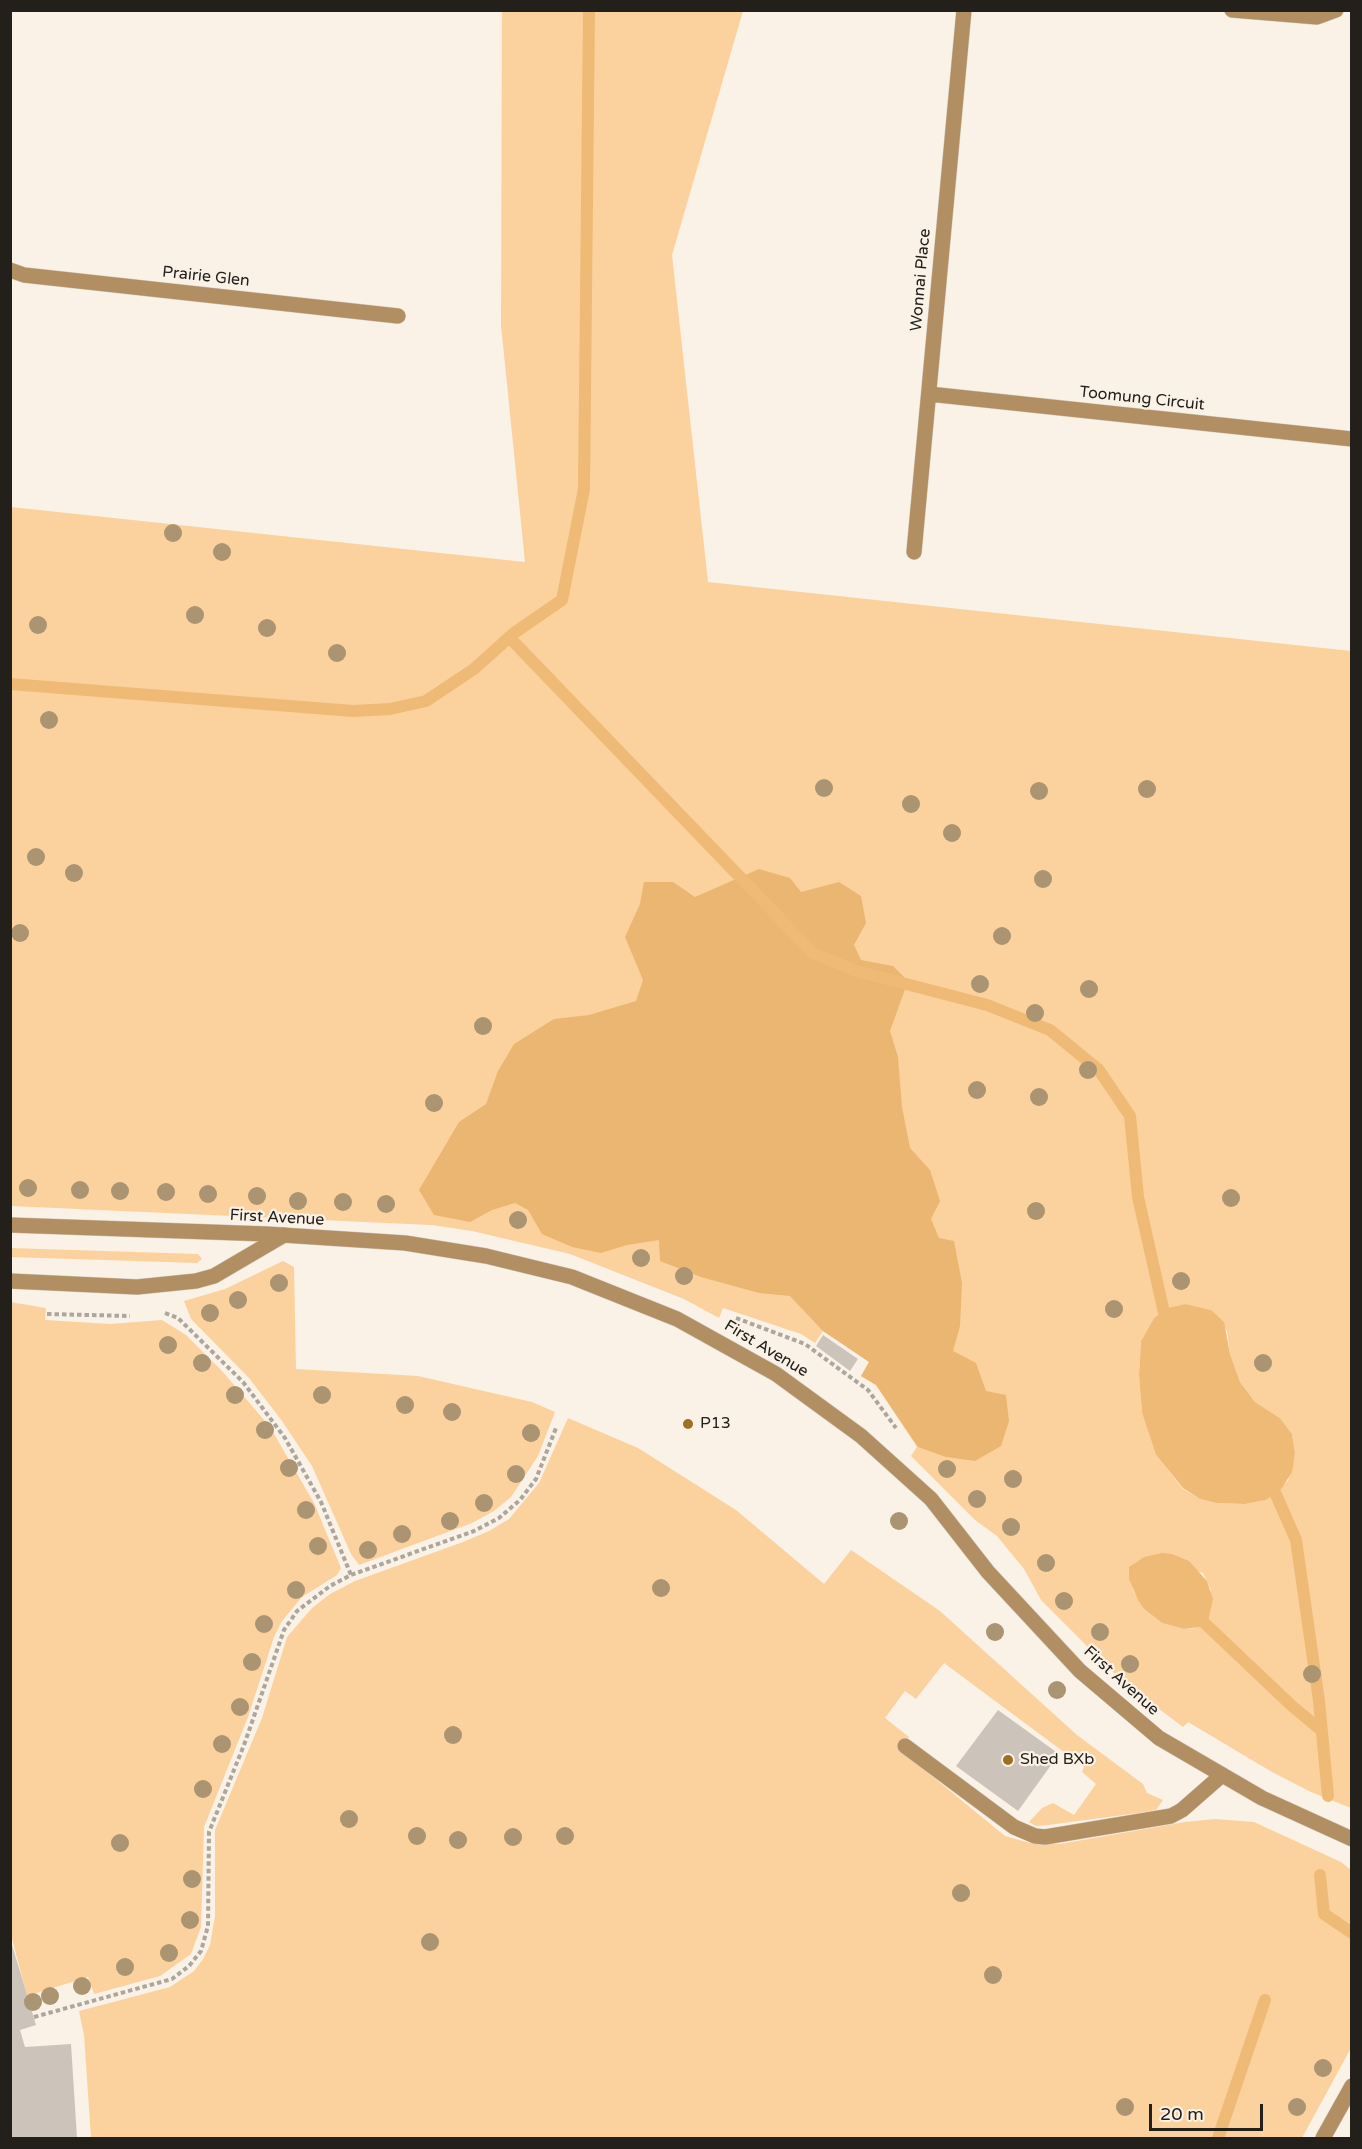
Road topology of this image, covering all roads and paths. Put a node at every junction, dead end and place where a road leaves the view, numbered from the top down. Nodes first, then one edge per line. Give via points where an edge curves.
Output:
1 (964, 10) edge
2 (1232, 10) edge
3 (1336, 10) edge
4 (10, 270) edge
5 (398, 316) dead end
6 (929, 394) junction
7 (1352, 439) edge
8 (915, 552) dead end
9 (10, 1225) edge
10 (284, 1236) junction
11 (10, 1281) edge
12 (47, 1314) dead end
13 (157, 1314) dead end
14 (138, 1316) dead end
15 (734, 1317) dead end
16 (556, 1428) dead end
17 (897, 1430) dead end
18 (351, 1575) junction
19 (905, 1746) dead end
20 (1222, 1775) junction
21 (1352, 1839) edge
22 (34, 2018) dead end
23 (1352, 2085) edge
24 (1323, 2139) edge

1 - 6 street, Wonnai Place
2 - 3 street via 1317,17
4 - 5 street, Prairie Glen via 24,275
6 - 7 street, Toomung Circuit
6 - 8 street, Wonnai Place
9 - 10 street, First Avenue
10 - 11 street via 214,1276 196,1281 137,1287
10 - 20 street, First Avenue via 405,1244 486,1256 572,1277 677,1319 734,1348 816,1401 861,1436 931,1499 988,1572 1080,1671 1159,1738
12 - 14 path
13 - 18 path via 178,1318 243,1382 285,1438 321,1502
15 - 17 path via 804,1344 868,1390
16 - 18 path via 536,1479 499,1518 474,1531
18 - 22 path via 312,1597 284,1630 209,1832 208,1926 201,1951 172,1979
19 - 20 street via 1014,1827 1045,1837 1171,1816
20 - 21 street, First Avenue
23 - 24 street

